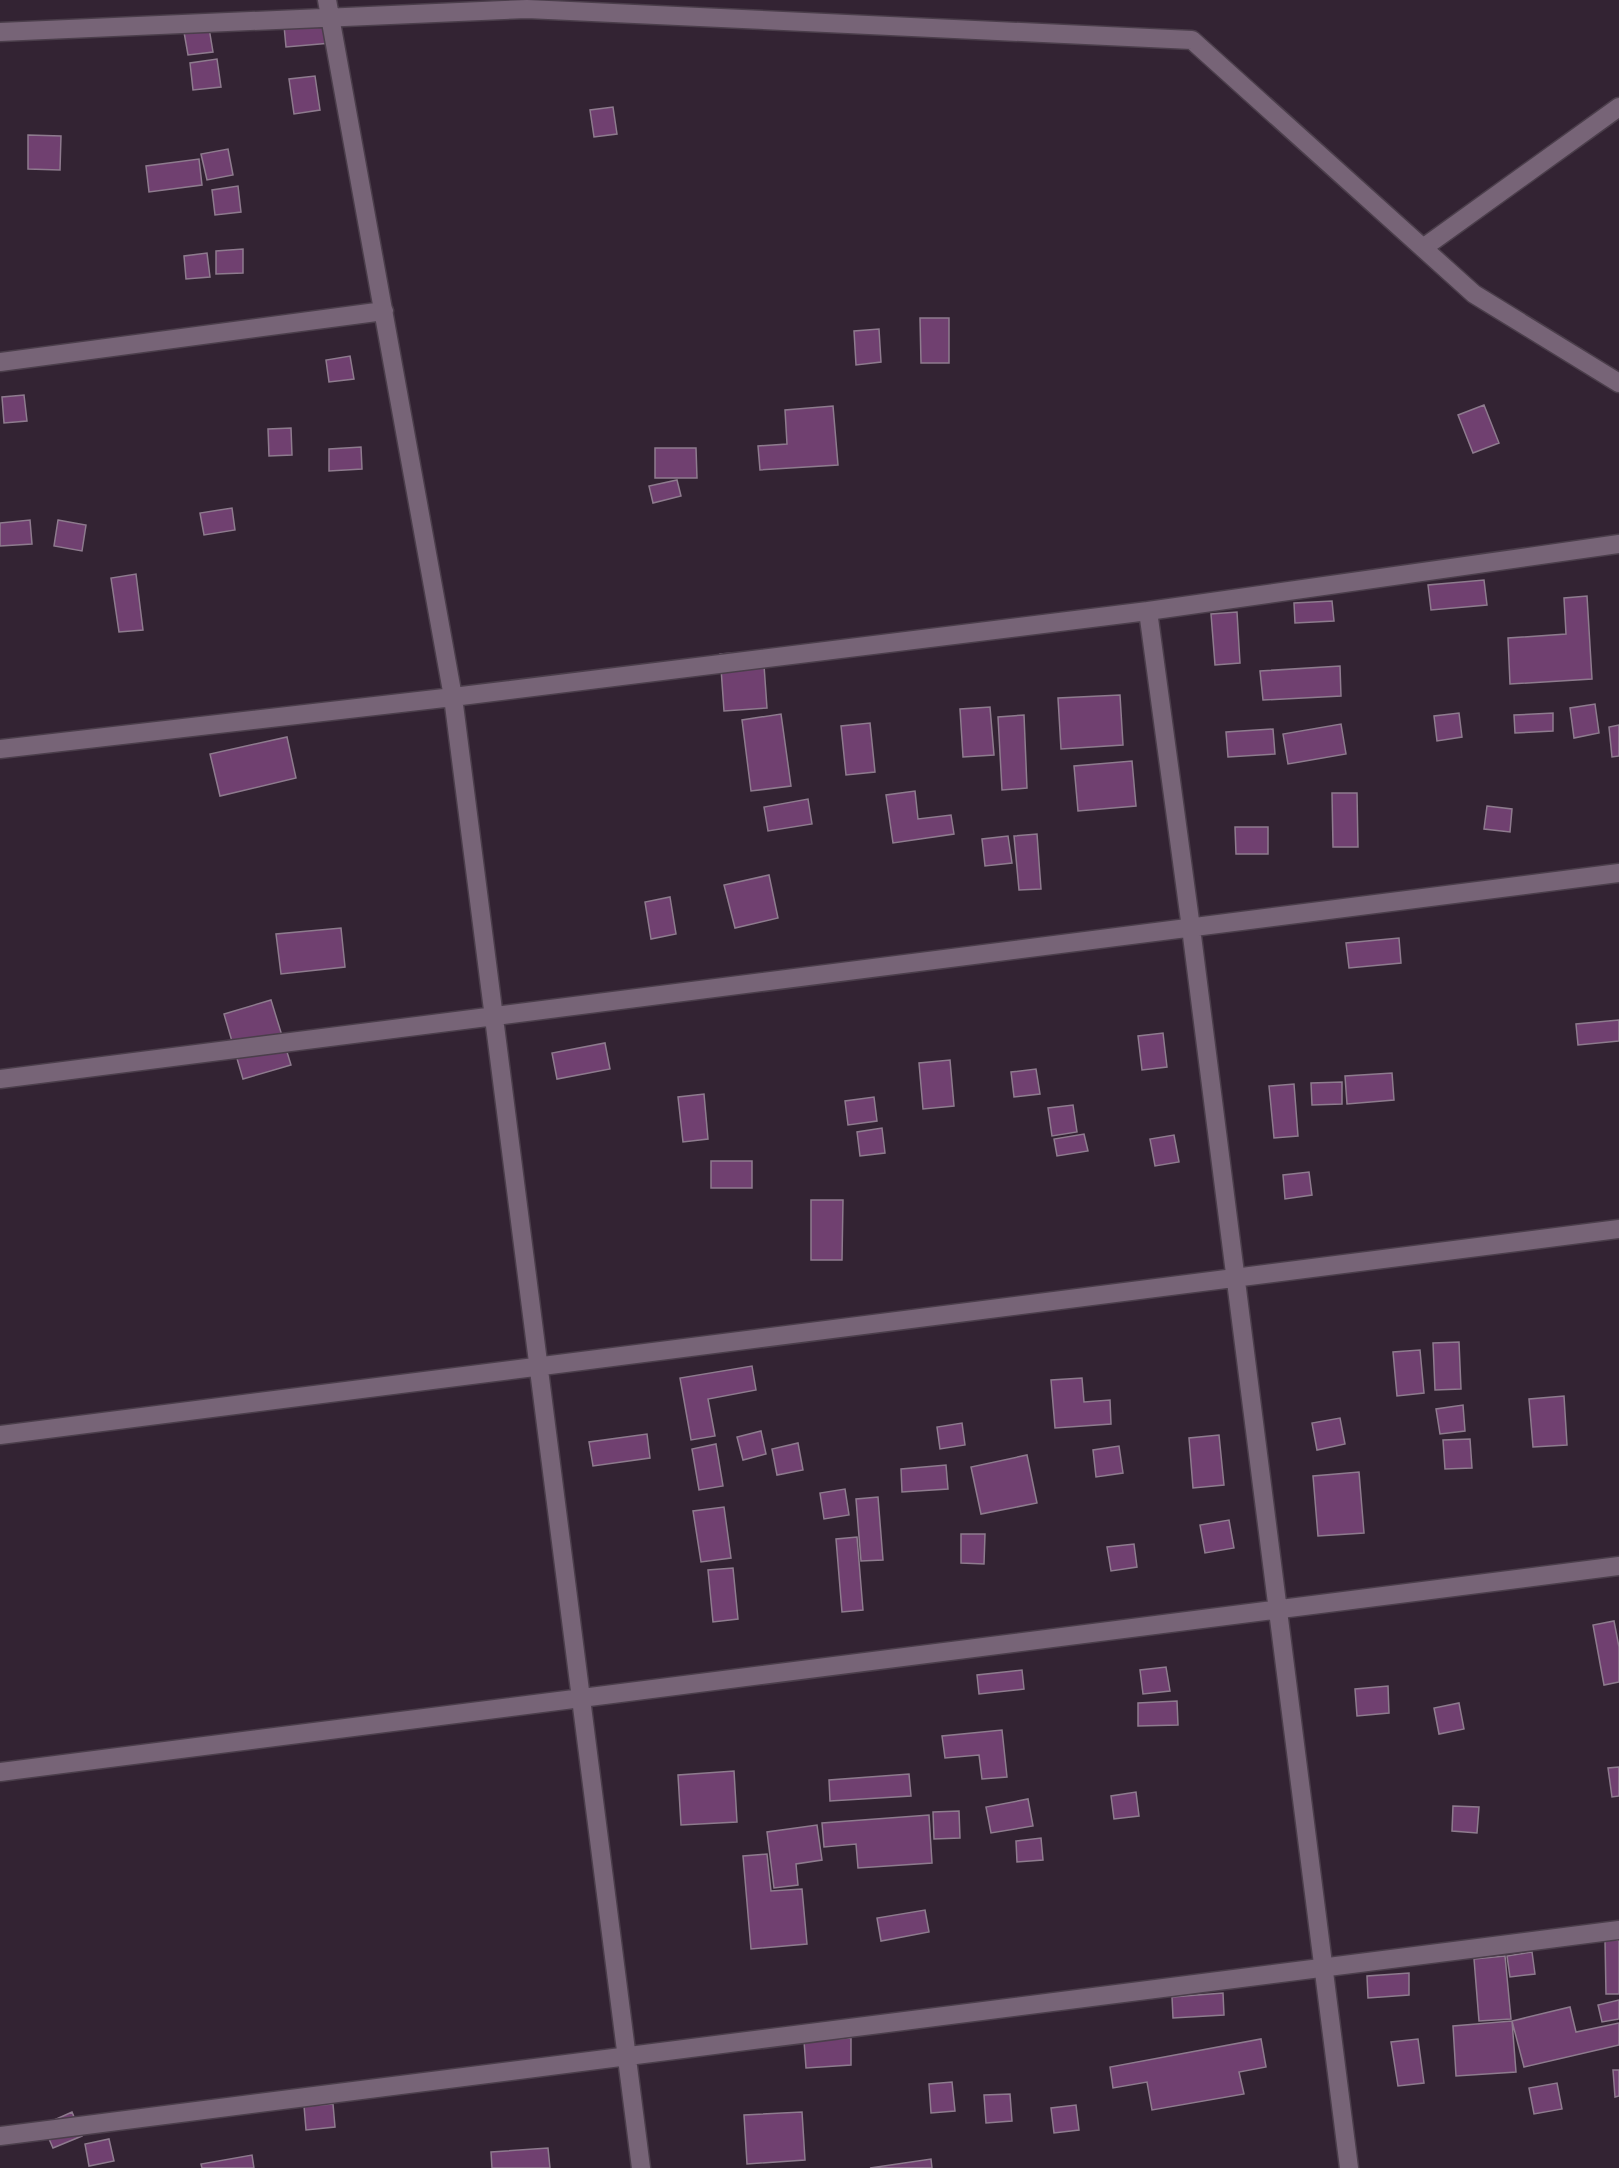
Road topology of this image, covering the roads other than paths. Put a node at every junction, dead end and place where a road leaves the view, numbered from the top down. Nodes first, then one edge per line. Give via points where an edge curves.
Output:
1 (329, 9) edge
2 (0, 32) edge
3 (1619, 107) edge
4 (1423, 248) junction
5 (384, 311) junction
6 (0, 362) edge
7 (1619, 382) edge
8 (1619, 544) edge
9 (1148, 611) junction
10 (453, 697) junction
11 (0, 749) edge
12 (1619, 873) edge
13 (1191, 928) junction
14 (494, 1016) junction
15 (0, 1079) edge
16 (1619, 1229) edge
17 (1235, 1278) junction
18 (539, 1366) junction
19 (0, 1435) edge
20 (1619, 1566) edge
21 (1278, 1610) junction
22 (581, 1698) junction
23 (0, 1772) edge
24 (1619, 1930) edge
25 (1323, 1968) junction
26 (626, 2056) junction
27 (0, 2136) edge
28 (641, 2168) edge
29 (1349, 2168) edge

1 - 2 street
1 - 4 street via 526,9 1192,40
1 - 5 street
3 - 4 street
4 - 7 street via 1474,294
5 - 6 street
5 - 10 street
8 - 9 street
9 - 10 street
9 - 13 street
10 - 11 street
10 - 14 street
12 - 13 street
13 - 14 street
13 - 17 street
14 - 15 street
14 - 18 street
16 - 17 street
17 - 18 street
17 - 21 street
18 - 19 street
18 - 22 street
20 - 21 street
21 - 22 street
21 - 25 street
22 - 23 street
22 - 26 street
24 - 25 street
25 - 26 street
25 - 29 street
26 - 27 street
26 - 28 street

